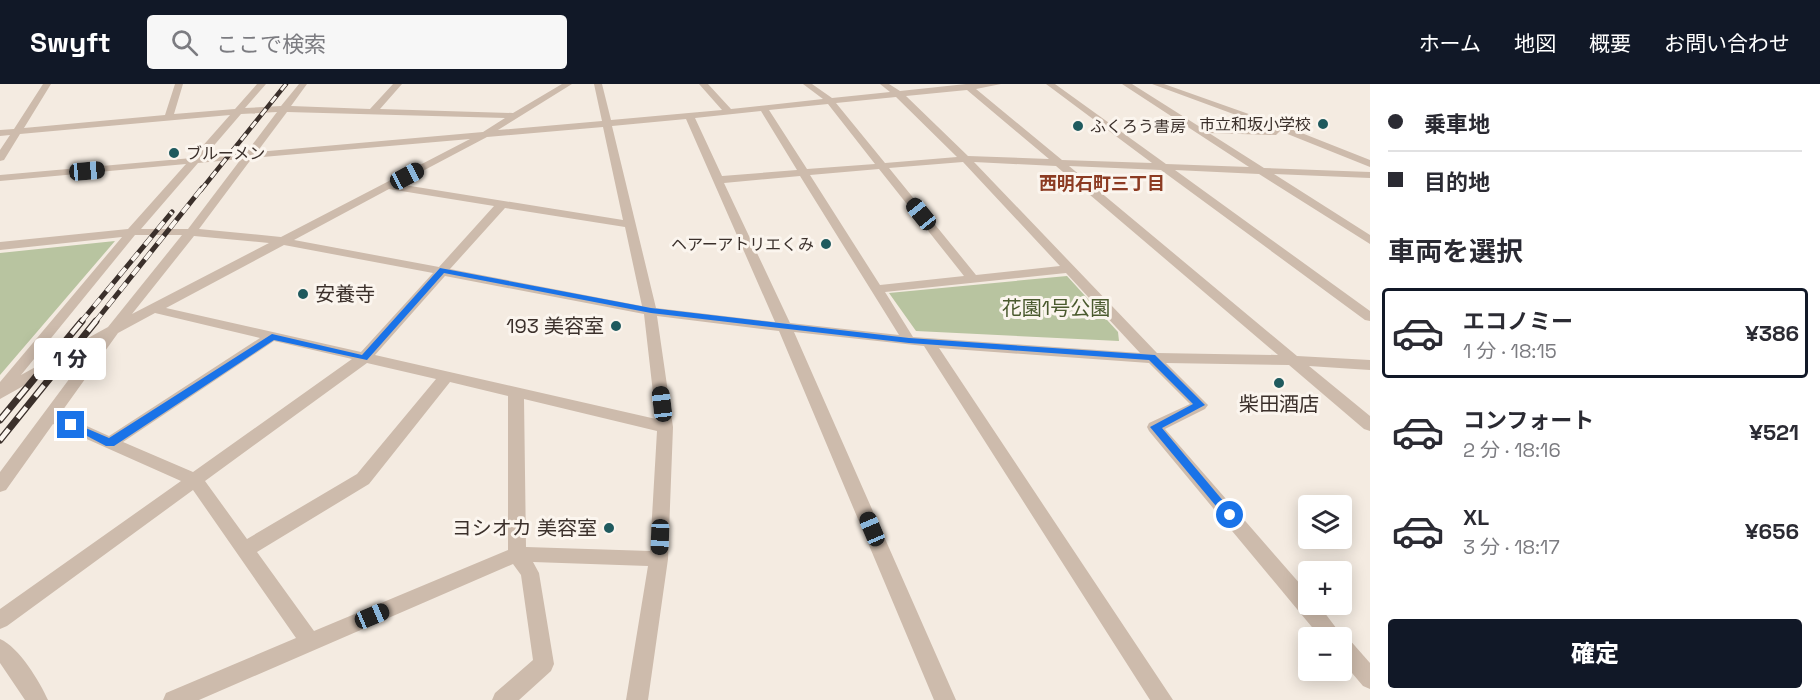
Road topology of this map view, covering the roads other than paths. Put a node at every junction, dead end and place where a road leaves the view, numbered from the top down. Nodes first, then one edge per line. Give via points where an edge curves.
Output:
1 (46, 84) edge
2 (179, 84) edge
3 (262, 84) edge
4 (303, 84) edge
5 (398, 84) edge
6 (568, 84) edge
7 (598, 84) edge
8 (703, 84) edge
9 (807, 84) edge
10 (884, 84) edge
11 (997, 84) edge
12 (1050, 84) edge
13 (1126, 84) edge
14 (1156, 84) edge
15 (969, 86) edge
16 (900, 95) junction
17 (830, 100) junction
18 (763, 108) junction
19 (284, 109) junction
20 (240, 111) junction
21 (373, 111) junction
22 (729, 112) junction
23 (515, 116) junction
24 (689, 116) junction
25 (169, 117) junction
26 (606, 123) junction
27 (1198, 130) junction
28 (18, 131) junction
29 (1290, 132) junction
30 (0, 133) edge
31 (484, 135) junction
32 (246, 157) junction
33 (0, 158) edge
34 (965, 159) junction
35 (195, 161) junction
36 (1370, 164) edge
37 (882, 165) junction
38 (1064, 165) junction
39 (1165, 167) junction
40 (1264, 171) junction
41 (804, 173) junction
42 (1354, 175) junction
43 (1370, 176) edge
44 (0, 178) edge
45 (717, 180) junction
46 (1370, 184) edge
47 (388, 186) junction
48 (502, 204) junction
49 (630, 224) junction
50 (132, 232) junction
51 (191, 232) junction
52 (1370, 240) edge
53 (283, 241) junction
54 (0, 246) edge
55 (1070, 268) junction
56 (442, 270) junction
57 (973, 279) junction
58 (878, 290) junction
59 (155, 309) junction
60 (651, 311) junction
61 (1370, 317) edge
62 (784, 327) junction
63 (113, 330) junction
64 (272, 336) junction
65 (909, 340) junction
66 (928, 342) junction
67 (364, 358) junction
68 (1151, 358) junction
69 (1293, 360) junction
70 (1370, 365) edge
71 (446, 377) junction
72 (0, 393) edge
73 (516, 393) junction
74 (51, 417) junction
75 (1370, 425) edge
76 (665, 427) junction
77 (110, 443) junction
78 (195, 480) junction
79 (0, 485) edge
80 (245, 550) junction
81 (517, 554) junction
82 (659, 559) junction
83 (0, 620) edge
84 (1326, 627) edge
85 (310, 642) junction
86 (0, 649) edge
87 (1352, 658) edge
88 (1370, 679) edge
89 (37, 700) edge
90 (174, 700) edge
91 (503, 700) edge
92 (638, 700) edge
93 (945, 700) edge
94 (1162, 700) edge

1 - 28 street
2 - 25 street
3 - 20 street
4 - 19 street
5 - 21 street
6 - 23 street
7 - 26 street
8 - 22 street
9 - 17 street
10 - 16 street
11 - 15 street
12 - 39 street
13 - 27 street
14 - 29 street
15 - 16 street
15 - 38 street
16 - 17 street
16 - 34 street
17 - 18 street
17 - 37 street
18 - 22 street
18 - 41 street
19 - 20 street
19 - 21 street
19 - 32 street
20 - 25 street
20 - 35 street
21 - 23 street
22 - 24 street
23 - 31 street
24 - 26 street
24 - 45 street
25 - 28 street
26 - 31 street
26 - 49 street
27 - 29 street
27 - 40 street
28 - 30 street
28 - 33 street
29 - 36 street
31 - 32 street
31 - 47 street
32 - 35 street
32 - 51 street
34 - 37 street
34 - 38 street
34 - 55 street
35 - 44 street
35 - 50 street
37 - 41 street
37 - 57 street
38 - 39 street
38 - 69 street
39 - 40 street
39 - 61 street
40 - 42 street
40 - 52 street
41 - 45 street
41 - 58 street
42 - 43 street
42 - 46 street
45 - 62 street
47 - 48 street
47 - 53 street
48 - 49 street
48 - 56 street
49 - 60 street
50 - 51 street
50 - 54 street
50 - 72 street
51 - 53 street
51 - 63 street
53 - 56 street
53 - 59 street
55 - 57 street
55 - 68 street
56 - 60 street
56 - 67 street
57 - 58 street
58 - 65 street
59 - 63 street
59 - 64 street
60 - 62 street
60 - 76 street
62 - 65 street
62 - 93 street
63 - 72 street
63 - 74 street
64 - 67 street
64 - 77 street
65 - 66 street
66 - 68 street
66 - 94 street
67 - 71 street
67 - 78 street
68 - 69 street
68 - 84 street via 1200,405 1155,427
69 - 70 street
69 - 75 street
71 - 73 street
71 - 80 street via 363,479
73 - 76 street
73 - 81 street
74 - 77 street
74 - 79 street
76 - 82 street
77 - 78 street
78 - 80 street
78 - 83 street
80 - 85 street
81 - 82 street
81 - 85 street
81 - 91 street via 530,573 544,664
82 - 92 street
85 - 90 street
86 - 89 street
87 - 88 street

